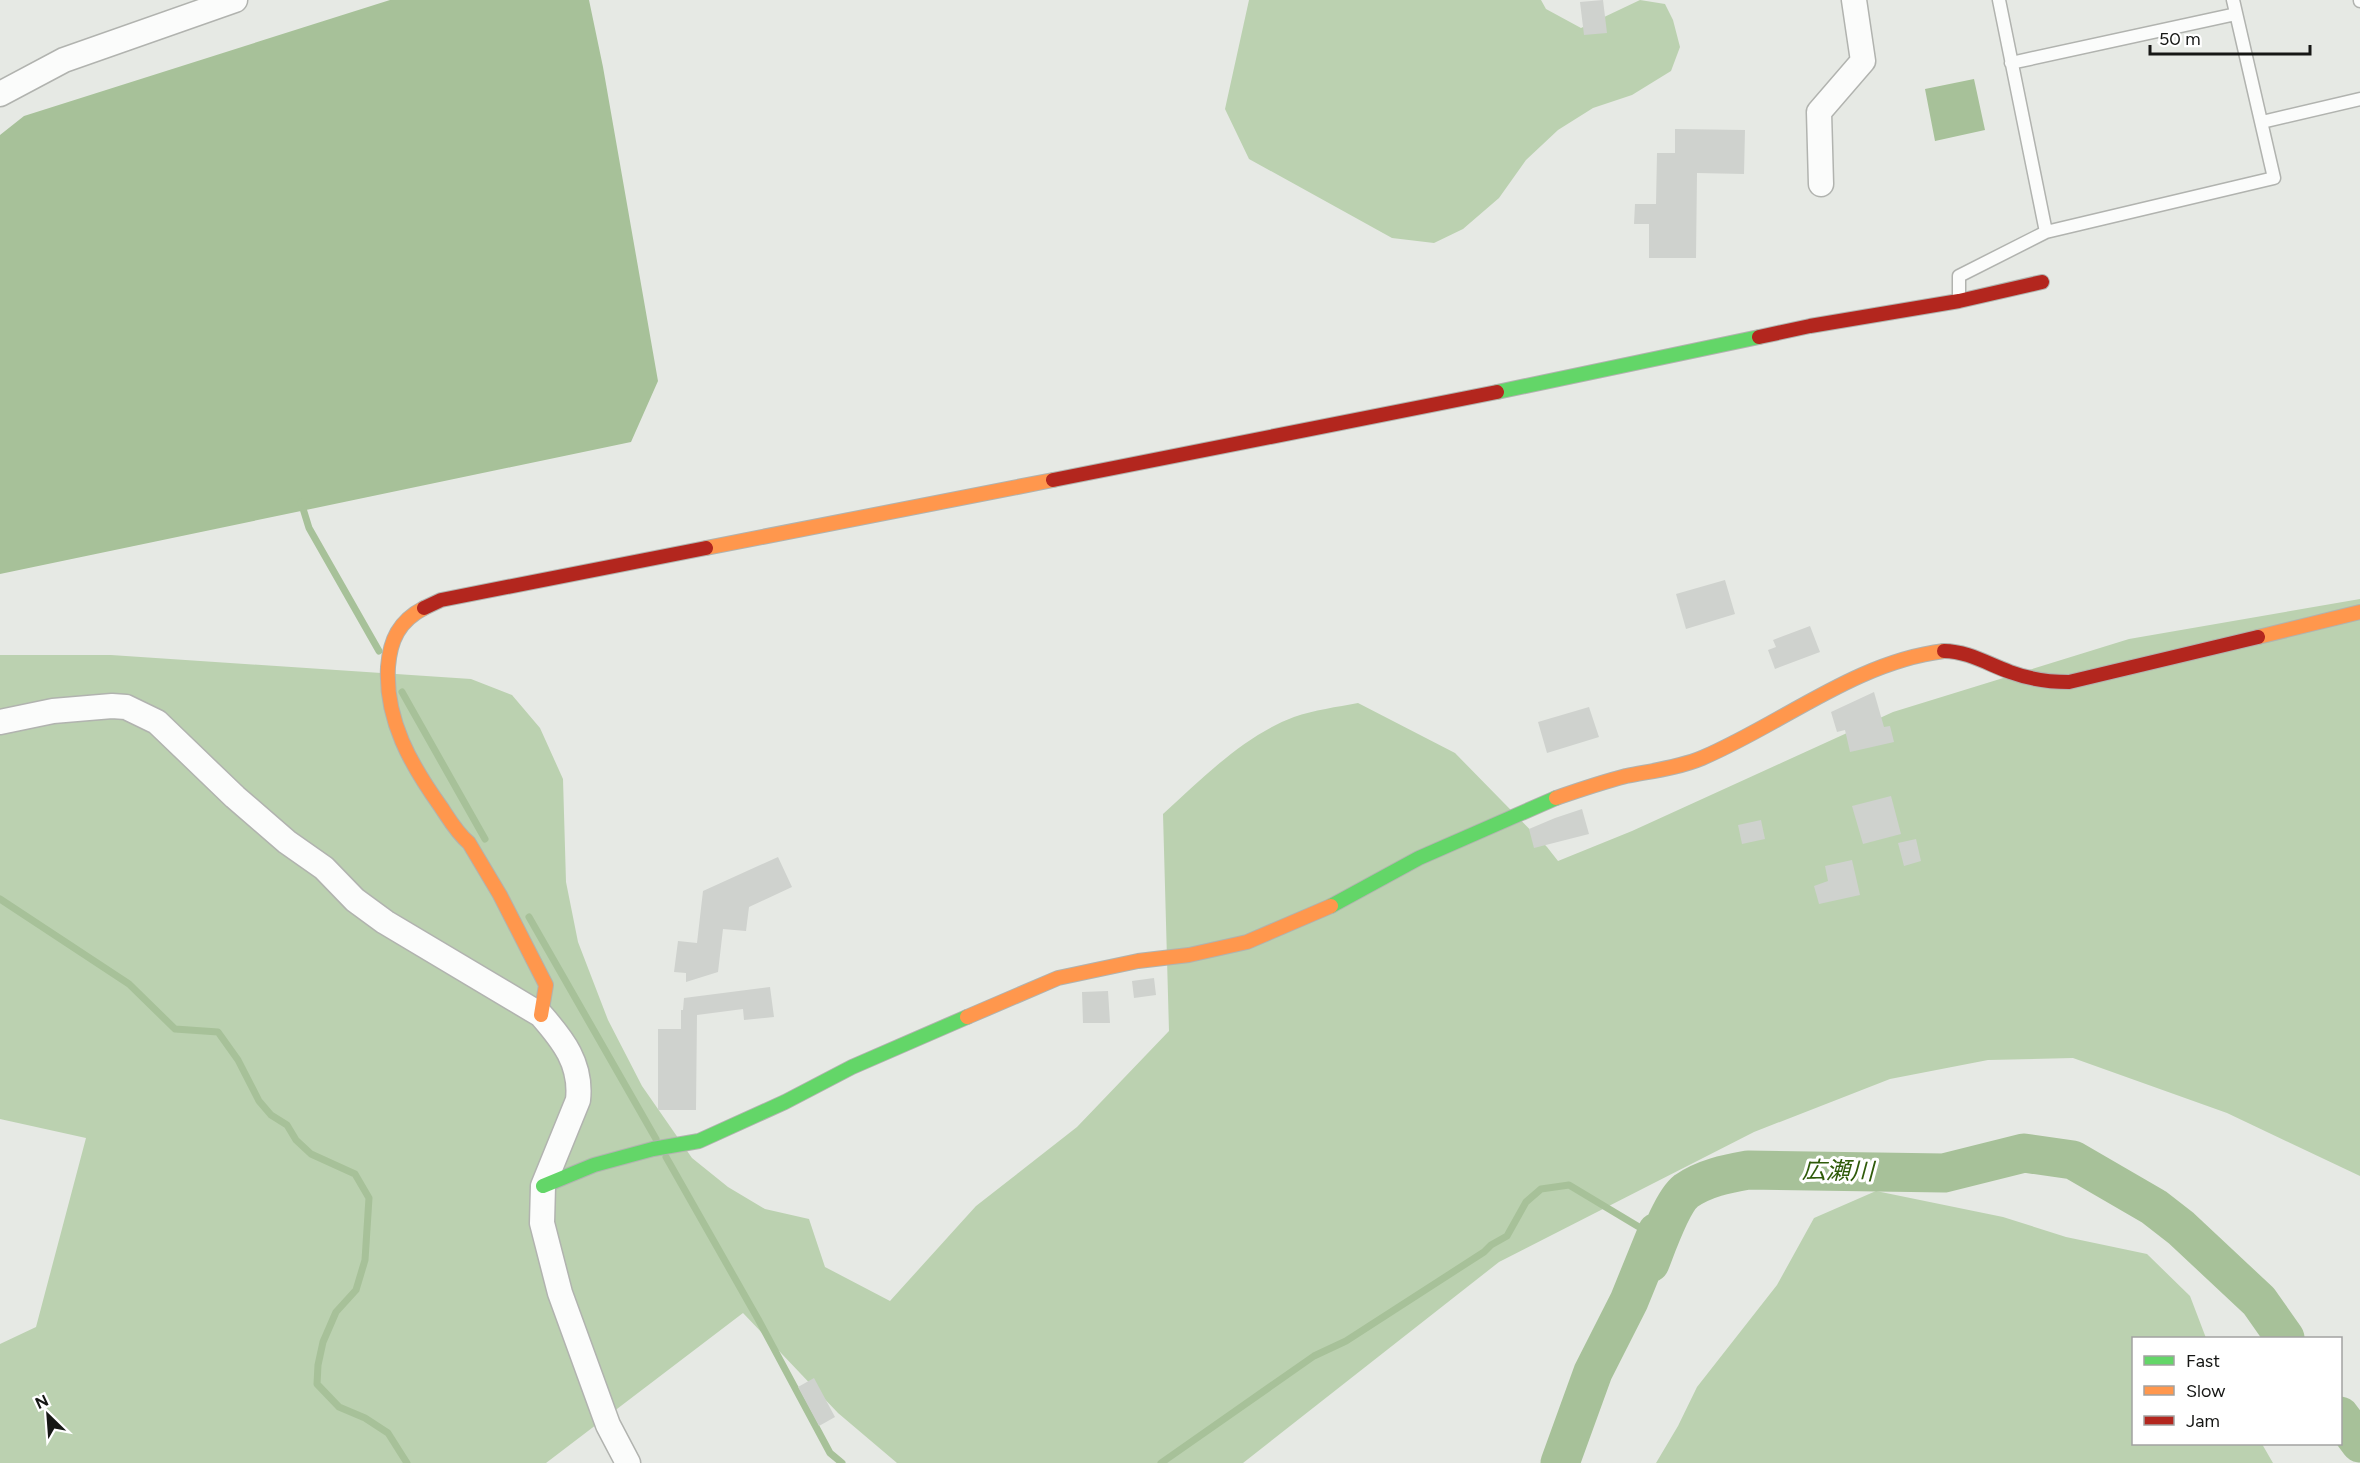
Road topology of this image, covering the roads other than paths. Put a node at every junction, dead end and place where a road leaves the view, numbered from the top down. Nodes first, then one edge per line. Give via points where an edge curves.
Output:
1 (235, 0) edge
2 (1854, 0) edge
3 (1998, 0) edge
4 (2233, 0) edge
5 (2236, 14) junction
6 (2011, 63) junction
7 (0, 94) edge
8 (2360, 99) edge
9 (2262, 122) junction
10 (1821, 184) dead end
11 (2046, 232) junction
12 (2042, 282) dead end
13 (1959, 301) junction
14 (2360, 612) edge
15 (0, 722) edge
16 (541, 1015) junction
17 (543, 1186) junction
18 (628, 1463) edge

1 - 7 street via 64,60
2 - 10 street via 1863,61 1819,112
3 - 6 lane
4 - 5 lane
5 - 6 lane
5 - 9 lane
6 - 11 lane
8 - 9 lane
9 - 11 lane via 2274,178
11 - 13 lane via 1959,276
12 - 13 street
13 - 16 street via 1810,326 1545,383 453,597 413,613 399,627 391,650 386,675 390,711 423,780 469,843 546,985
14 - 17 street via 2069,682 2046,682 2013,673 1956,651 1901,659 1700,759 1548,800 1419,858 1322,911 1247,942 1190,956 1138,961 1058,978 852,1067 699,1141 594,1165
15 - 16 street via 53,711 112,706 126,707 150,718 235,797 384,922
16 - 17 street via 568,1048 580,1085 578,1100
17 - 18 street via 542,1223 560,1293 608,1425

